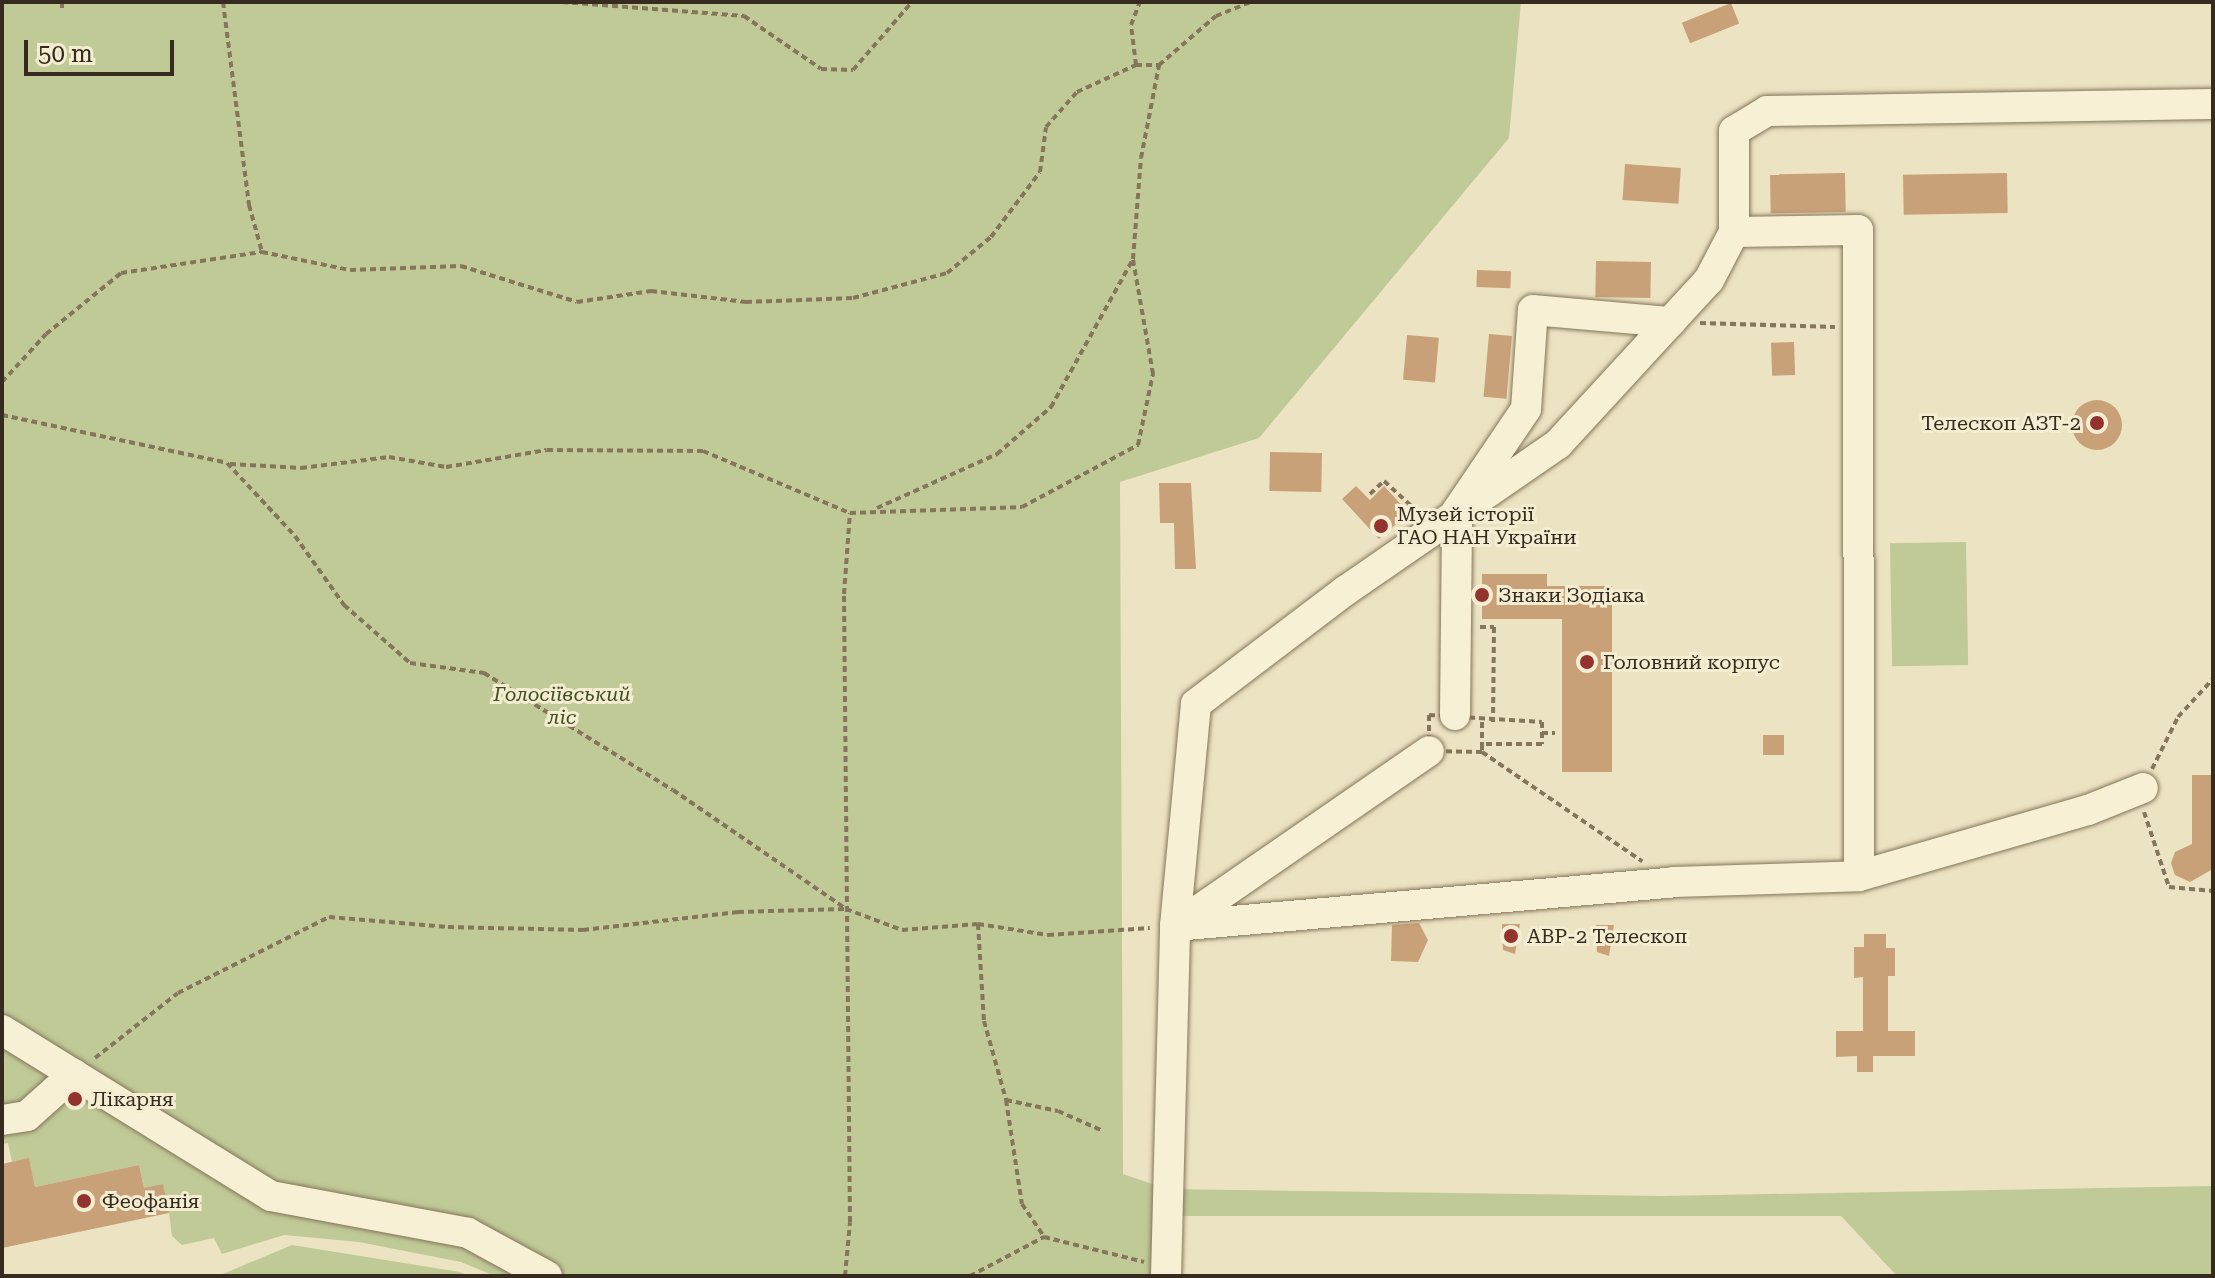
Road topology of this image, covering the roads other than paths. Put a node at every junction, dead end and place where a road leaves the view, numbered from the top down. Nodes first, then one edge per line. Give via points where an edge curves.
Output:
1 (2213, 104) edge
2 (1734, 232) junction
3 (1670, 322) junction
4 (1446, 518) junction
5 (1469, 718) road end
6 (1429, 751) road end
7 (2143, 788) road end
8 (1859, 876) junction
9 (1175, 926) junction
10 (2, 1006) edge
11 (2, 1030) edge
12 (74, 1074) junction
13 (2, 1120) edge
14 (1166, 1272) edge
15 (547, 1276) edge

1 - 2 lane via 1767,111 1734,131
2 - 3 lane via 1709,280
2 - 8 lane via 1858,230
3 - 4 lane via 1558,444
3 - 4 lane via 1533,310 1526,409
4 - 5 lane
4 - 9 lane via 1196,704
6 - 9 lane
7 - 8 lane via 2088,810
8 - 9 lane via 1673,882
9 - 14 lane
10 - 12 lane
11 - 12 lane
12 - 13 lane via 27,1116
12 - 15 lane via 271,1196 468,1233

